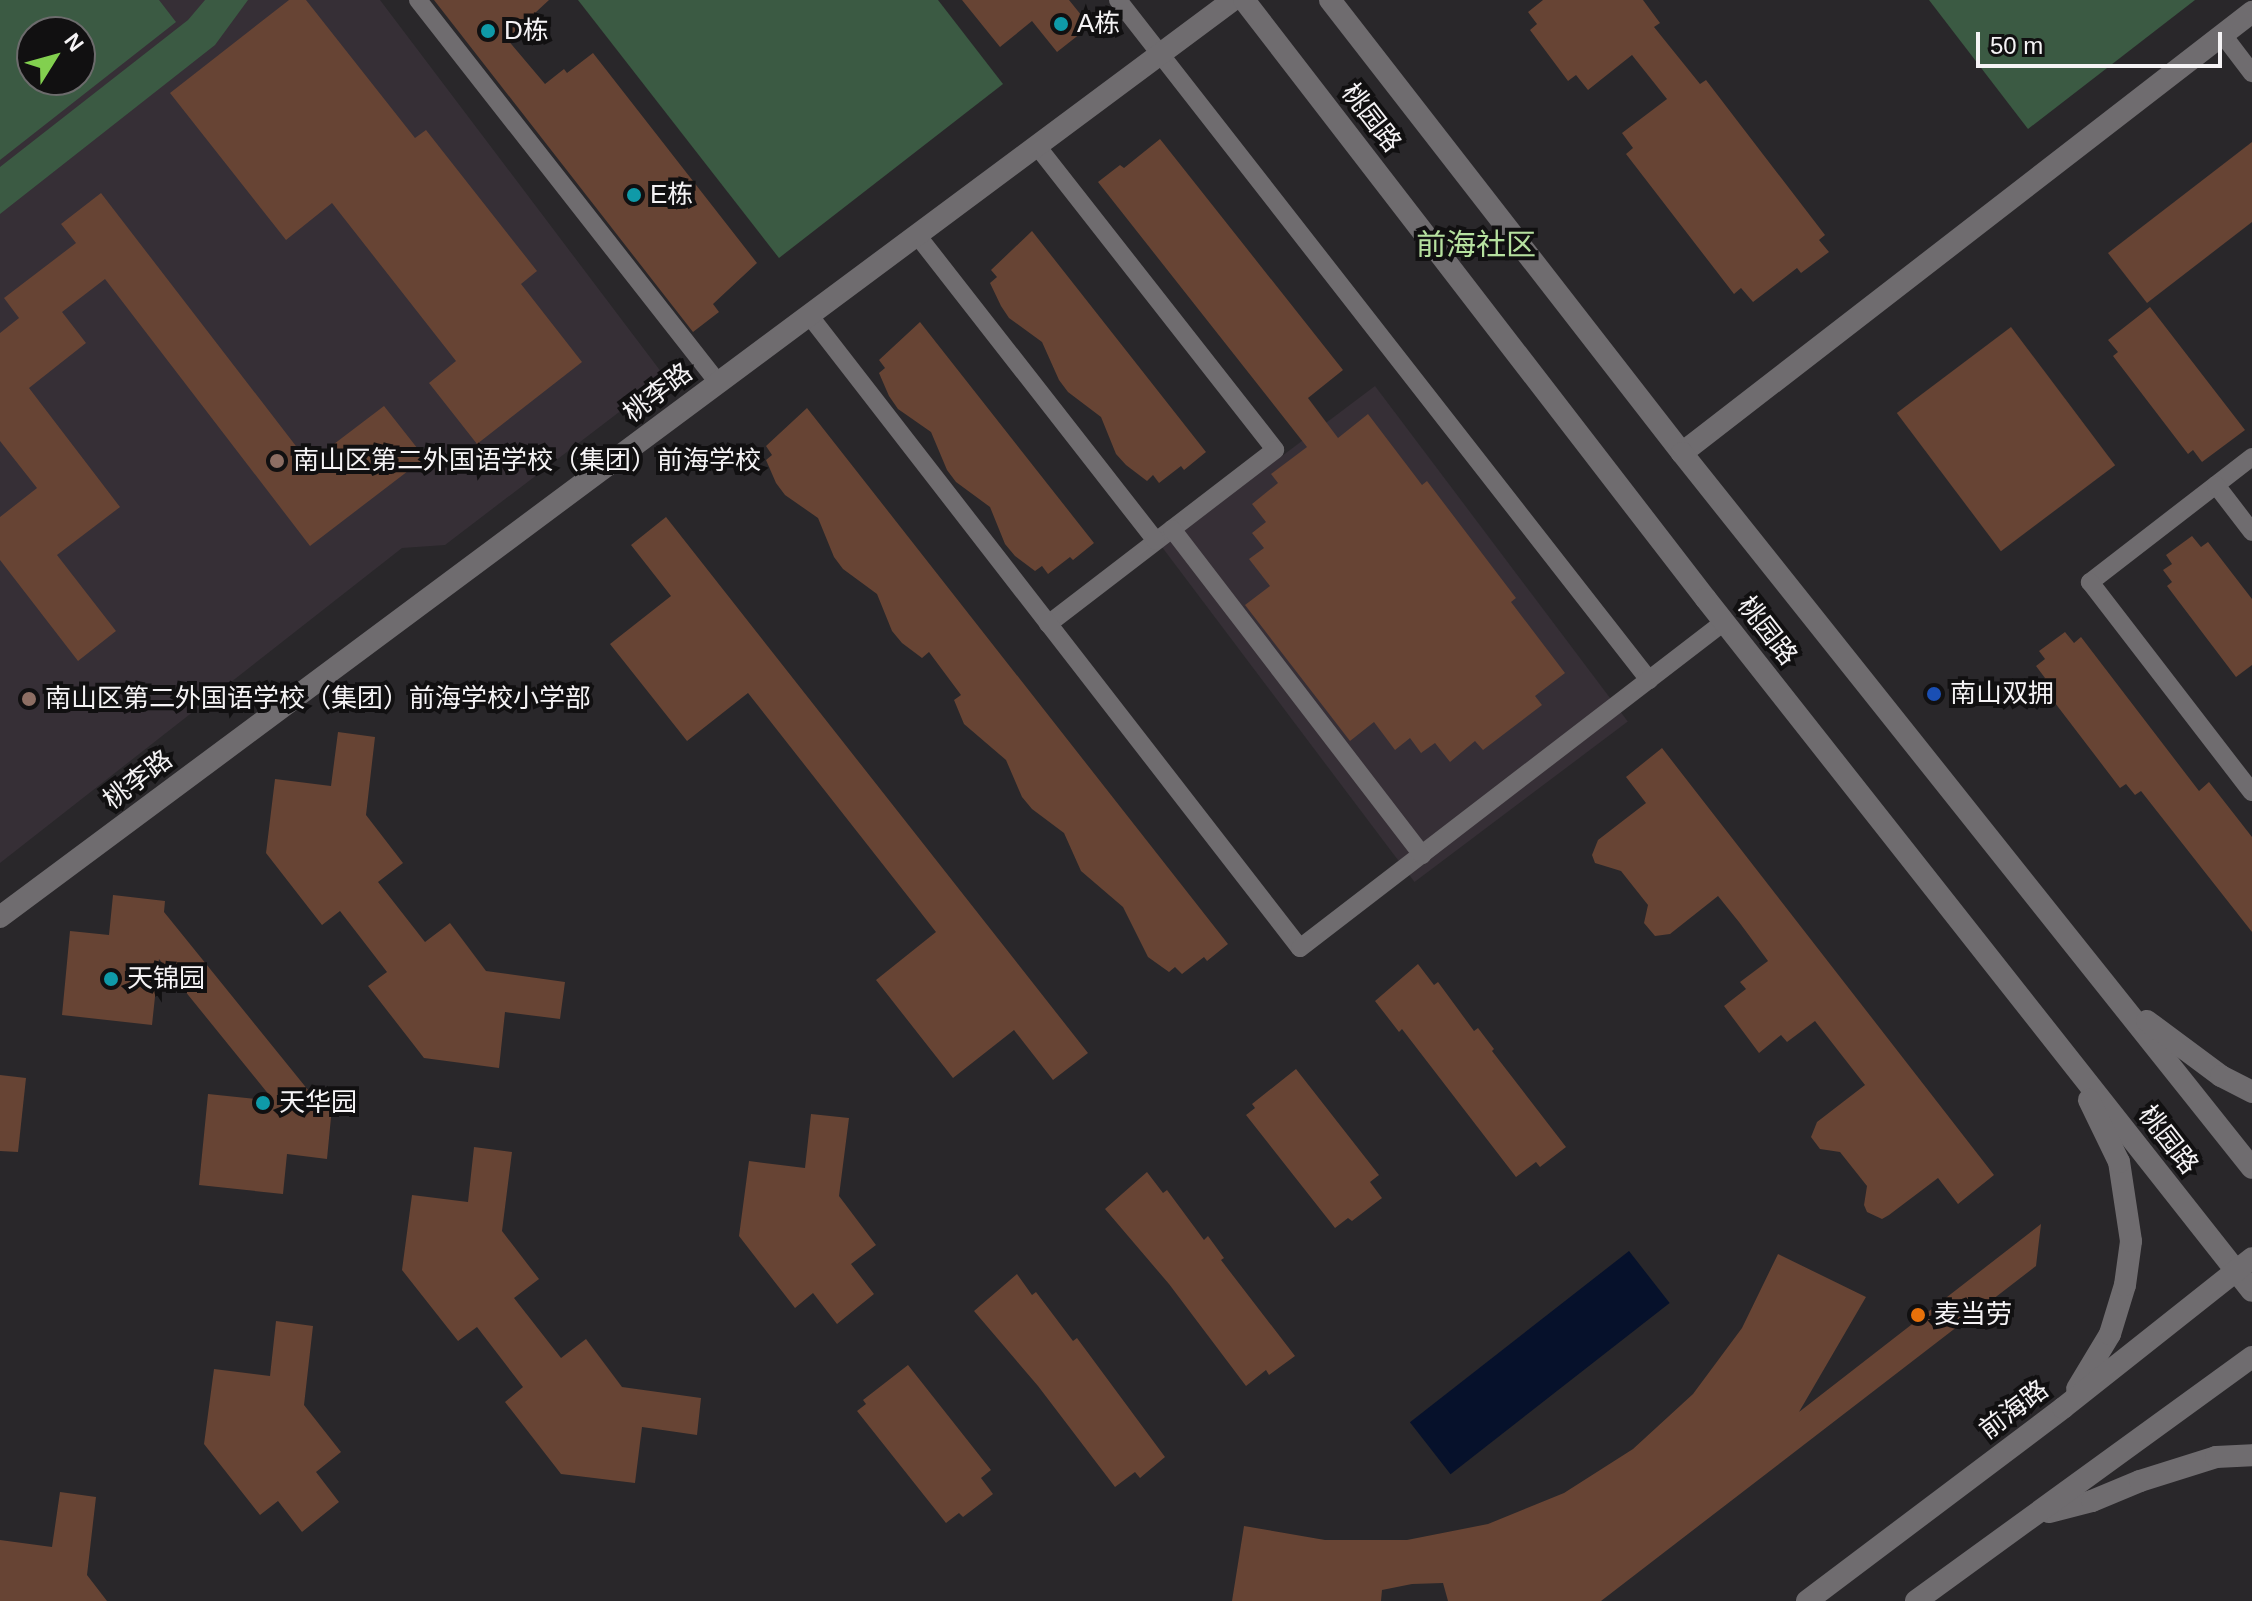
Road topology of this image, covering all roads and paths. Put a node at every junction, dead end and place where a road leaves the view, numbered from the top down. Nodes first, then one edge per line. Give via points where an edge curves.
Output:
1 (418, 0) edge
2 (1118, 0) edge
3 (1233, 0) edge
4 (1244, 0) edge
5 (1330, 0) edge
6 (2252, 12) edge
7 (2223, 35) junction
8 (1160, 54) junction
9 (2252, 73) edge
10 (1037, 146) junction
11 (917, 235) junction
12 (809, 315) junction
13 (718, 383) junction
14 (1682, 453) junction
15 (2252, 457) edge
16 (2216, 485) junction
17 (2252, 532) edge
18 (1164, 535) junction
19 (1724, 622) junction
20 (1048, 624) junction
21 (1649, 680) junction
22 (2252, 792) edge
23 (1422, 855) junction
24 (0, 917) edge
25 (2109, 989) junction
26 (2054, 1040) junction
27 (2252, 1092) edge
28 (2252, 1168) edge
29 (2244, 1265) edge
30 (2252, 1291) edge
31 (2252, 1357) edge
32 (2063, 1408) junction
33 (2252, 1455) edge
34 (2036, 1516) junction
35 (1807, 1601) edge
36 (1916, 1601) edge

1 - 13 lane
2 - 8 lane
3 - 8 main road, 桃李路
4 - 19 main road, 桃园路
5 - 14 main road, 桃园路
6 - 7 main road
7 - 9 lane
7 - 14 main road
8 - 10 main road, 桃李路
8 - 21 lane
10 - 11 main road, 桃李路
10 - 18 lane via 1275,450
11 - 12 main road, 桃李路
11 - 18 lane
12 - 13 main road, 桃李路
12 - 20 lane
13 - 24 main road, 桃李路
14 - 25 main road, 桃园路
15 - 16 lane
16 - 17 lane
16 - 22 lane via 2090,582
18 - 20 lane
18 - 23 lane
19 - 21 lane
19 - 26 main road, 桃园路
20 - 23 lane via 1300,948
21 - 23 lane
25 - 27 main road via 2168,1039
25 - 28 main road, 桃园路
26 - 29 main road, 桃园路
26 - 32 main road via 2119,1162 2131,1241 2110,1334
29 - 30 main road, 桃园路
29 - 32 main road, 前海路
31 - 34 main road
32 - 35 main road, 前海路
33 - 34 main road via 2216,1457
34 - 36 main road

